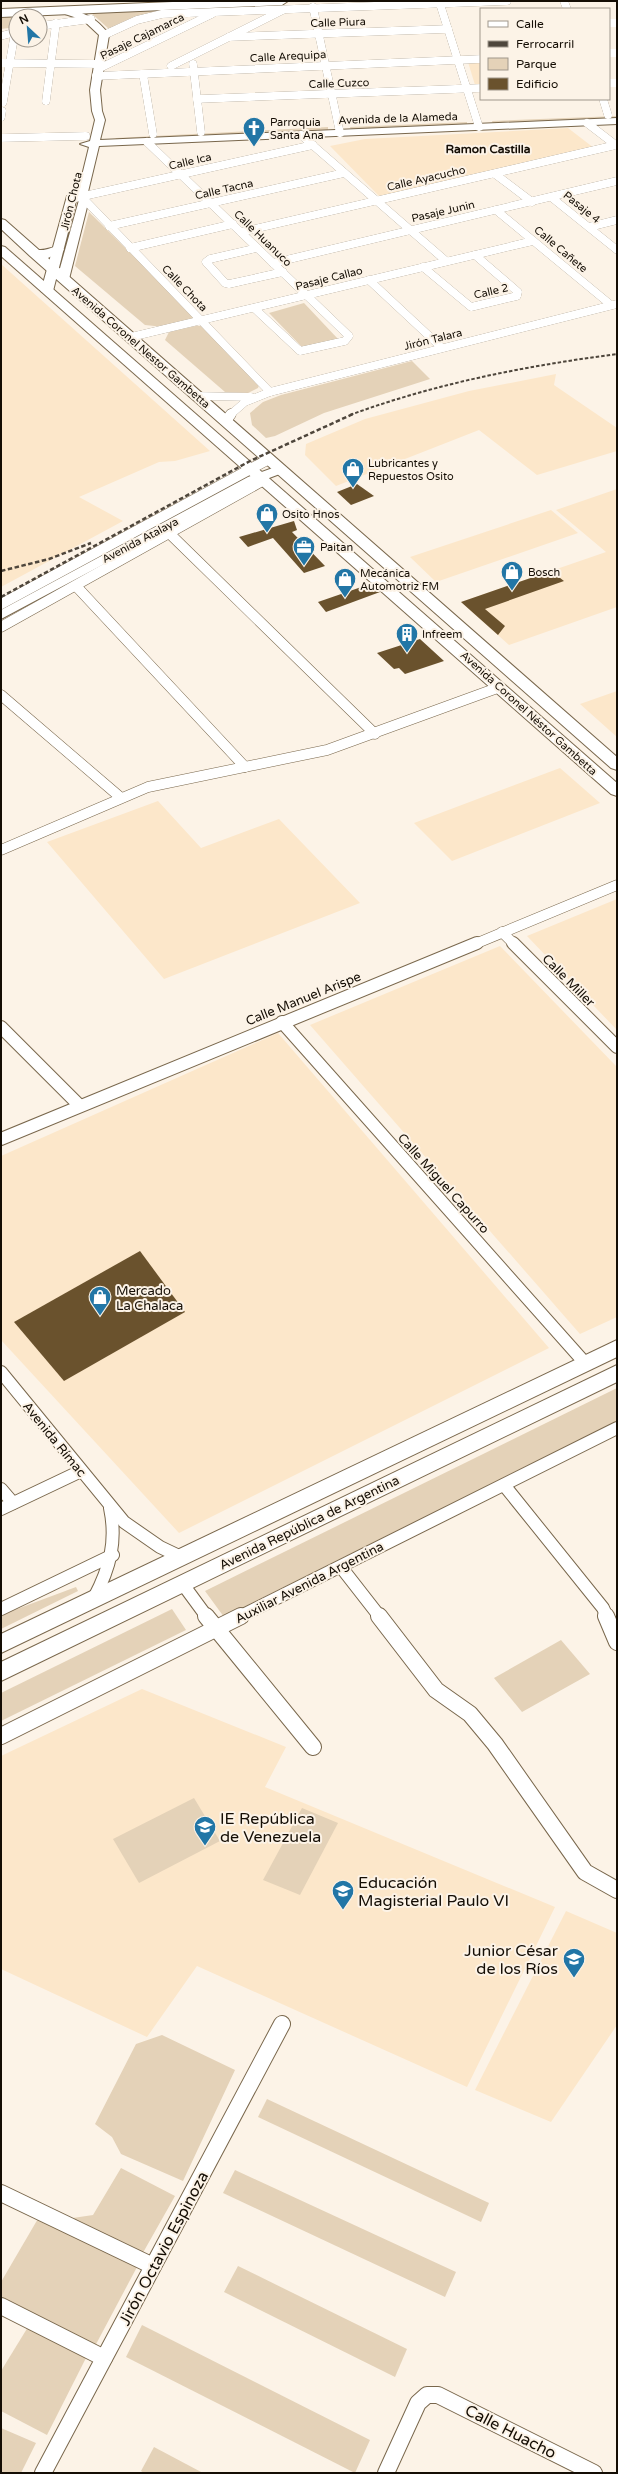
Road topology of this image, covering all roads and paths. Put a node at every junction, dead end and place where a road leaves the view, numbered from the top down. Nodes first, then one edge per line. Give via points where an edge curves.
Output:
1 (151, 1) edge
2 (502, 1) edge
3 (507, 1) edge
4 (440, 4) junction
5 (284, 5) edge
6 (1, 7) edge
7 (313, 7) junction
8 (62, 10) junction
9 (218, 11) junction
10 (1, 13) edge
11 (91, 19) junction
12 (56, 23) junction
13 (48, 24) edge
14 (448, 29) junction
15 (319, 34) junction
16 (104, 35) junction
17 (229, 37) junction
18 (10, 48) edge
19 (480, 54) edge
20 (191, 56) junction
21 (457, 57) junction
22 (480, 59) edge
23 (5, 63) edge
24 (325, 63) junction
25 (51, 64) junction
26 (171, 66) junction
27 (193, 68) junction
28 (97, 70) junction
29 (143, 74) junction
30 (480, 88) edge
31 (467, 89) junction
32 (332, 94) junction
33 (197, 99) junction
34 (604, 100) edge
35 (46, 101) dead end
36 (3, 102) dead end
37 (614, 117) edge
38 (586, 123) junction
39 (478, 124) junction
40 (339, 130) junction
41 (201, 132) junction
42 (301, 135) junction
43 (1, 138) edge
44 (150, 138) junction
45 (91, 140) junction
46 (313, 145) junction
47 (617, 146) edge
48 (344, 173) junction
49 (495, 174) junction
50 (181, 175) junction
51 (617, 182) edge
52 (551, 197) junction
53 (79, 198) junction
54 (376, 201) junction
55 (532, 202) junction
56 (211, 203) junction
57 (496, 210) junction
58 (617, 220) edge
59 (1, 223) edge
60 (233, 224) junction
61 (109, 226) junction
62 (589, 227) junction
63 (410, 230) junction
64 (241, 232) junction
65 (533, 241) junction
66 (130, 248) junction
67 (257, 248) junction
68 (1, 250) edge
69 (58, 250) junction
70 (617, 250) edge
71 (34, 253) junction
72 (475, 254) junction
73 (446, 262) junction
74 (273, 263) junction
75 (423, 267) junction
76 (52, 270) junction
77 (283, 272) junction
78 (63, 279) junction
79 (369, 280) junction
80 (47, 291) junction
81 (307, 295) junction
82 (614, 305) edge
83 (254, 308) junction
84 (201, 321) junction
85 (131, 338) junction
86 (442, 348) junction
87 (270, 392) junction
88 (197, 396) junction
89 (254, 397) junction
90 (226, 421) junction
91 (269, 459) junction
92 (281, 469) junction
93 (258, 475) junction
94 (170, 534) junction
95 (76, 586) junction
96 (1, 604) edge
97 (1, 615) edge
98 (1, 627) edge
99 (500, 686) junction
100 (1, 695) edge
101 (375, 734) junction
102 (617, 765) edge
103 (245, 767) junction
104 (617, 791) edge
105 (120, 797) junction
106 (1, 850) edge
107 (617, 885) edge
108 (502, 932) junction
109 (282, 1022) junction
110 (1, 1027) edge
111 (617, 1047) edge
112 (79, 1105) junction
113 (1, 1139) edge
114 (617, 1348) edge
115 (585, 1363) junction
116 (1, 1372) edge
117 (617, 1373) edge
118 (617, 1428) edge
119 (81, 1471) junction
120 (504, 1485) junction
121 (1, 1488) edge
122 (14, 1503) junction
123 (109, 1506) junction
124 (1, 1509) edge
125 (113, 1555) junction
126 (181, 1557) junction
127 (341, 1567) junction
128 (182, 1583) junction
129 (94, 1598) junction
130 (1, 1608) edge
131 (216, 1629) junction
132 (617, 1642) edge
133 (1, 1644) edge
134 (1, 1672) edge
135 (1, 1736) edge
136 (313, 1747) dead end
137 (617, 1890) edge
138 (282, 2024) dead end
139 (1, 2193) edge
140 (153, 2266) junction
141 (1, 2306) edge
142 (104, 2358) junction
143 (43, 2473) edge
144 (386, 2473) edge
145 (594, 2473) edge

1 - 6 highway
2 - 3 street
2 - 4 street
4 - 7 street
4 - 14 street
5 - 7 street
5 - 8 highway
5 - 9 street
5 - 17 street
7 - 15 street
8 - 10 highway
8 - 11 street
9 - 16 street via 154,15
9 - 28 street, Pasaje Cajamarca
11 - 12 street
11 - 16 street
12 - 13 street
12 - 25 street
14 - 15 street, Calle Piura
14 - 21 street
15 - 17 street, Calle Piura
15 - 24 street
16 - 28 street, Jirón Chota
17 - 20 street
18 - 23 street
19 - 21 street, Calle Arequipa
20 - 26 street
20 - 27 street
21 - 22 street, Calle Arequipa
21 - 24 street, Calle Arequipa
21 - 31 street
23 - 25 street
23 - 36 street
24 - 27 street, Calle Arequipa
24 - 32 street
25 - 28 street
25 - 35 street
26 - 27 street, Calle Arequipa
26 - 28 street, Calle Arequipa
27 - 29 street, Calle Arequipa
27 - 33 street
28 - 29 street, Calle Arequipa
28 - 45 street, Jirón Chota via 95,112 100,120
29 - 44 street
30 - 31 street, Calle Cuzco
31 - 32 street, Calle Cuzco
31 - 39 street
32 - 33 street, Calle Cuzco
32 - 40 street
33 - 41 street
34 - 37 street
37 - 38 street, Avenida de la Alameda
37 - 39 street, Avenida de la Alameda
38 - 39 street, Avenida de la Alameda
38 - 47 street
39 - 40 street, Avenida de la Alameda
40 - 41 street, Avenida de la Alameda
40 - 42 street, Avenida de la Alameda
41 - 44 street, Avenida de la Alameda
42 - 44 street, Avenida de la Alameda
42 - 46 street
43 - 45 street
44 - 45 street, Avenida de la Alameda
44 - 50 street, Calle Huanuco
45 - 53 street, Jirón Chota
46 - 48 street
46 - 50 street, Calle Ica
47 - 49 street, Calle Ayacucho
48 - 54 street
48 - 56 street, Calle Tacna
49 - 54 street, Calle Ayacucho
49 - 55 street
50 - 53 street, Calle Ica
50 - 56 street, Calle Huanuco
51 - 52 street, Pasaje Junin
52 - 55 street, Pasaje Junin
52 - 62 street, Pasaje 4
53 - 61 street, Calle Chota
53 - 69 street, Jirón Chota
53 - 78 street, Jirón Chota
54 - 63 street
54 - 64 street, Calle Ayacucho
55 - 57 street, Pasaje Junin
56 - 60 street, Calle Huanuco
56 - 61 street, Calle Tacna
57 - 63 street, Pasaje Junin
57 - 65 street, Calle Cañete
58 - 62 street
59 - 71 main road, Avenida Coronel Nestor Gambetta
60 - 64 street, Calle Huanuco
60 - 66 street
61 - 66 street, Calle Chota
62 - 70 street, Pasaje 4
63 - 73 street
63 - 74 street, Pasaje Junin
64 - 67 street, Calle Huanuco
65 - 72 street, Pasaje Callao
65 - 82 street, Calle Cañete
66 - 84 street, Calle Chota
67 - 74 street, Calle Huanuco
67 - 77 street via 206,262 225,283 229,284
68 - 80 main road, Avenida Coronel Nestor Gambetta
69 - 71 main road via 47,255
69 - 76 street, Jirón Chota
71 - 76 main road, Avenida Coronel Nestor Gambetta
72 - 73 street, Pasaje Callao
72 - 75 street, Calle 2 via 518,292 517,296 478,308 471,307
73 - 75 street, Pasaje Callao
74 - 77 street, Calle Huanuco
75 - 79 street, Pasaje Callao
76 - 78 main road, Avenida Coronel Nestor Gambetta
76 - 80 street, Jirón Chota
77 - 81 street, Calle Huanuco
78 - 85 main road, Avenida Coronel Nestor Gambetta
79 - 81 street, Pasaje Callao
79 - 86 street
80 - 93 main road, Avenida Coronel Nestor Gambetta
81 - 83 street, Pasaje Callao
81 - 83 street, Calle Huanuco via 349,336 348,339 300,351
82 - 86 street, Jirón Talara
83 - 84 street, Pasaje Callao
84 - 85 street, Pasaje Callao
84 - 87 street, Calle Chota
85 - 88 main road, Avenida Coronel Nestor Gambetta
86 - 87 street, Jirón Talara
87 - 89 street, Jirón Talara
88 - 89 street, Jirón Talara
88 - 90 main road, Avenida Coronel Nestor Gambetta
89 - 90 street, Jirón Talara via 236,408
90 - 91 main road, Avenida Coronel Nestor Gambetta
91 - 92 main road, Avenida Coronel Nestor Gambetta
91 - 93 street, Avenida Atalaya
92 - 93 street, Avenida Atalaya
92 - 102 main road, Avenida Coronel Néstor Gambetta
93 - 94 street, Avenida Atalaya
93 - 96 street, Avenida Atalaya
93 - 97 street, Avenida Atalaya
93 - 99 main road, Avenida Coronel Néstor Gambetta
94 - 95 street, Avenida Atalaya
94 - 101 street
95 - 98 street, Avenida Atalaya
95 - 103 street
99 - 101 street
99 - 104 main road, Avenida Coronel Néstor Gambetta
100 - 105 street
101 - 103 street via 327,750
103 - 105 street via 148,787
105 - 106 street
107 - 108 street, Calle Manuel Arispe
108 - 109 street, Calle Manuel Arispe
108 - 111 street, Calle Miller
109 - 112 street, Calle Manuel Arispe
109 - 115 street, Calle Miguel Capurro
110 - 112 street
112 - 113 street, Calle Manuel Arispe
114 - 115 main road, Avenida República de Argentina
115 - 126 main road, Avenida República de Argentina
116 - 119 street, Avenida Rímac
117 - 128 main road, Avenida República de Argentina
118 - 120 street, Auxiliar Avenida Argentina
119 - 122 street
119 - 123 street, Avenida Rímac
120 - 127 street, Auxiliar Avenida Argentina
120 - 132 street via 603,1608
121 - 122 street
122 - 124 street
123 - 125 street, Avenida Rímac via 114,1522
123 - 126 street, Avenida Rímac via 141,1535
125 - 129 street, Avenida Rímac via 106,1577
125 - 130 street
126 - 129 main road, Avenida República de Argentina
127 - 131 street, Auxiliar Avenida Argentina
127 - 137 street via 431,1684 470,1714 495,1744 585,1872
128 - 131 street
128 - 134 main road, Avenida República de Argentina
129 - 133 main road, Avenida República de Argentina
131 - 135 street, Auxiliar Avenida Argentina
131 - 136 street
138 - 140 street, Jirón Octavio Espinoza
139 - 140 street
140 - 142 street, Jirón Octavio Espinoza
141 - 142 street
142 - 143 street, Jirón Octavio Espinoza
144 - 145 street, Calle Huacho via 418,2403 427,2395 438,2395 458,2404

